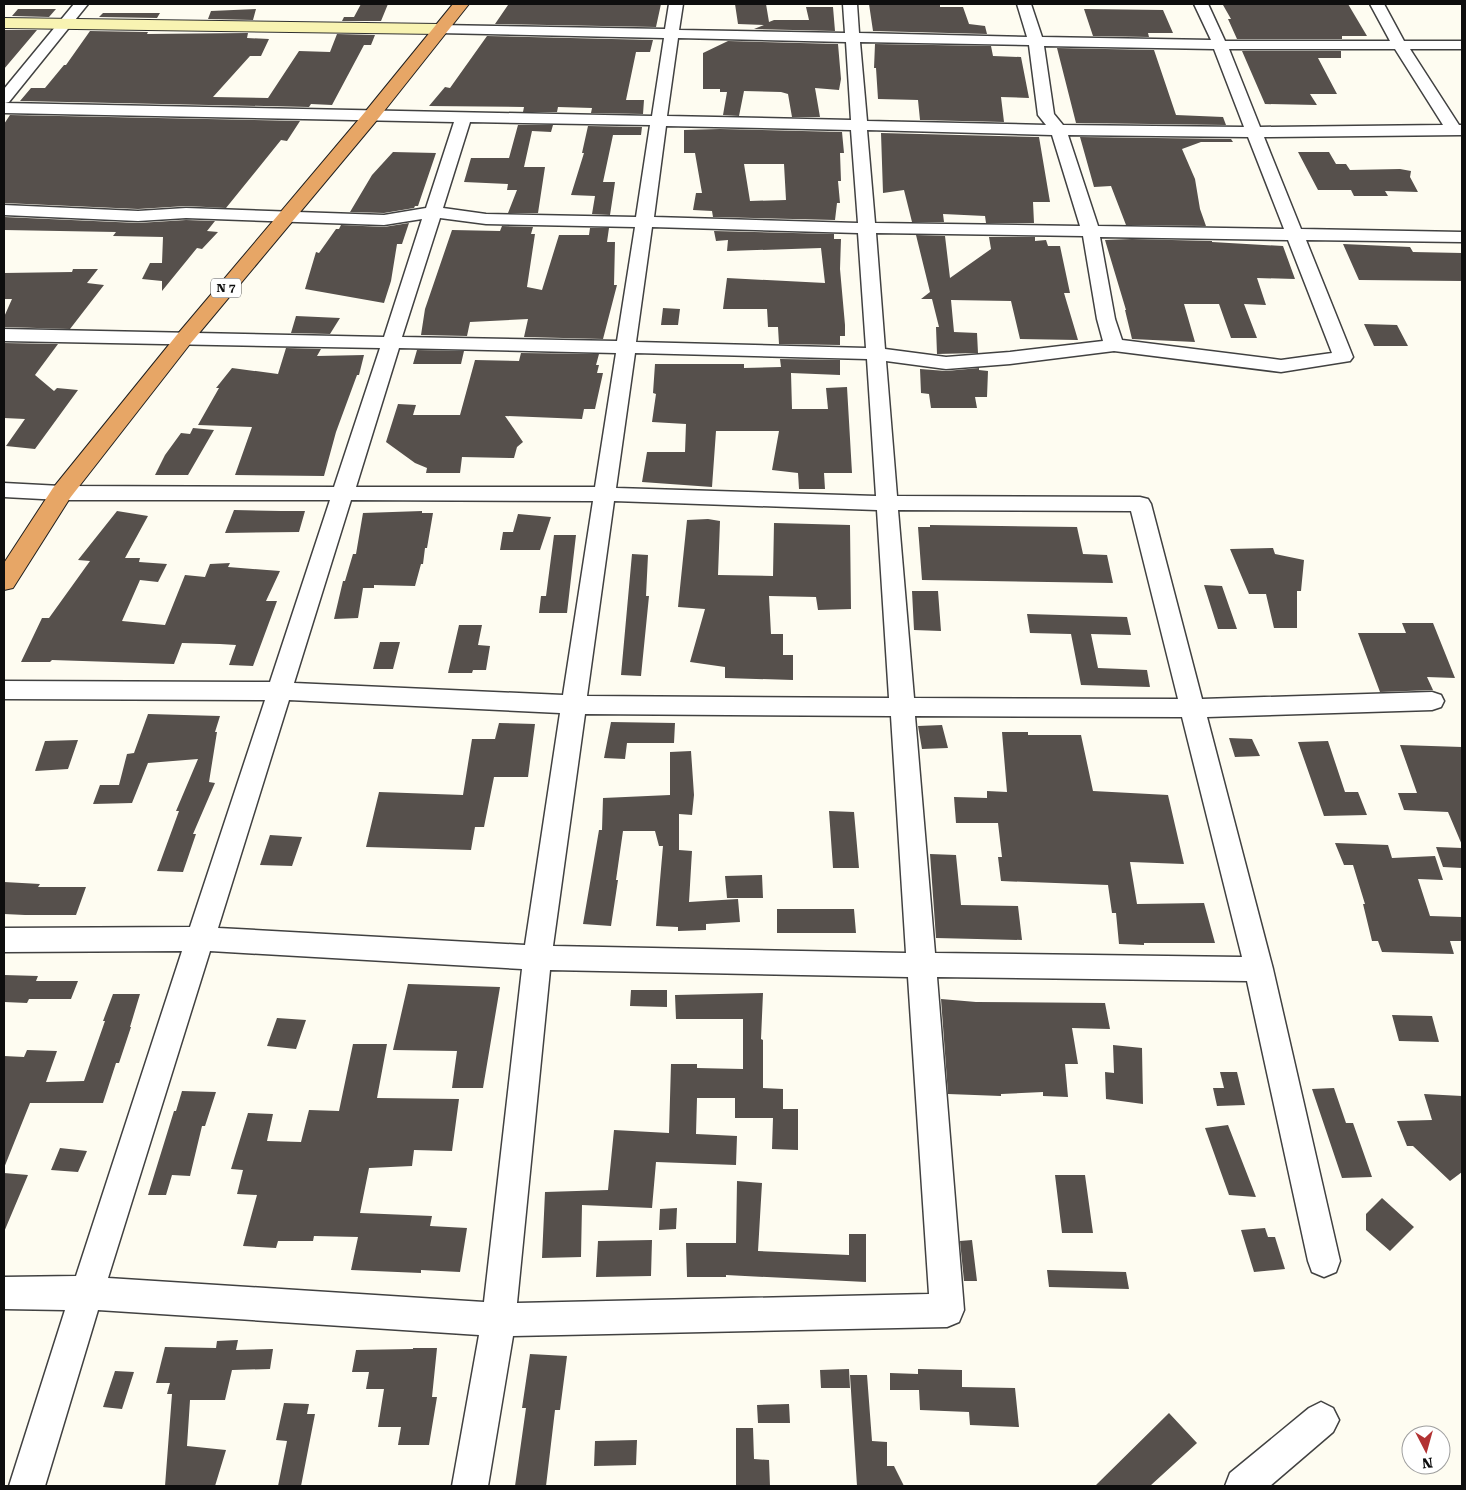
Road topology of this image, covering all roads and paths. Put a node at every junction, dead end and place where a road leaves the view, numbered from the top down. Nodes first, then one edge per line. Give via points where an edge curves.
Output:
1 (81, 4) edge
2 (461, 4) edge
3 (676, 4) edge
4 (850, 4) edge
5 (1024, 4) edge
6 (1201, 4) edge
7 (1377, 4) edge
8 (4, 23) edge
9 (67, 24) junction
10 (439, 29) junction
11 (671, 34) junction
12 (853, 39) junction
13 (1036, 42) junction
14 (1399, 44) junction
15 (1220, 45) junction
16 (1462, 45) edge
17 (4, 99) edge
18 (4, 108) edge
19 (371, 116) junction
20 (463, 118) junction
21 (659, 120) junction
22 (860, 126) junction
23 (1059, 130) junction
24 (1458, 130) edge
25 (1254, 132) junction
26 (4, 210) edge
27 (286, 217) junction
28 (431, 221) junction
29 (644, 222) junction
30 (867, 228) junction
31 (1091, 232) junction
32 (1294, 234) junction
33 (1462, 237) edge
34 (4, 335) edge
35 (183, 340) junction
36 (392, 341) junction
37 (1114, 345) junction
38 (626, 346) junction
39 (876, 354) junction
40 (4, 490) edge
41 (62, 493) junction
42 (343, 493) junction
43 (604, 494) junction
44 (887, 503) junction
45 (4, 582) edge
46 (4, 690) edge
47 (280, 691) junction
48 (1432, 701) dead end
49 (574, 705) junction
50 (901, 706) junction
51 (1192, 708) junction
52 (201, 939) junction
53 (4, 940) edge
54 (537, 958) junction
55 (920, 966) junction
56 (1259, 969) junction
57 (1324, 1261) dead end
58 (4, 1293) edge
59 (87, 1293) junction
60 (499, 1320) junction
61 (1322, 1420) dead end
62 (27, 1486) edge
63 (470, 1486) edge
64 (1243, 1486) edge

1 - 9 street
2 - 10 highway, N 7
3 - 11 street
4 - 12 street
5 - 13 street
6 - 15 street
7 - 14 street
8 - 9 street
9 - 10 street
9 - 17 street
10 - 11 street
10 - 19 highway, N 7
11 - 12 street
11 - 21 street
12 - 13 street
12 - 22 street
13 - 15 street
13 - 23 street via 1046,115
14 - 15 street
14 - 16 street
14 - 24 street
15 - 25 street
18 - 19 street
19 - 20 street
19 - 27 highway, N 7
20 - 21 street
20 - 28 street
21 - 22 street
21 - 29 street
22 - 23 street
22 - 30 street
23 - 25 street
23 - 31 street
24 - 25 street
25 - 32 street
26 - 27 street via 138,216 186,213
27 - 28 street
27 - 35 highway, N 7
28 - 29 street via 538,218
28 - 36 street
29 - 30 street
29 - 38 street
30 - 31 street
30 - 39 street
31 - 32 street
31 - 37 street
32 - 33 street
32 - 37 street via 1343,357 1281,366
34 - 35 street
35 - 36 street
35 - 41 highway, N 7
36 - 38 street
36 - 42 street
37 - 39 street via 946,363
38 - 39 street
38 - 43 street
39 - 44 street
40 - 41 street
41 - 42 street
41 - 45 highway, N 7
42 - 43 street
42 - 47 street
43 - 44 street
43 - 49 street
44 - 50 street
44 - 51 street via 1140,504
46 - 47 street
47 - 49 street
47 - 52 street
48 - 51 street
49 - 50 street
49 - 54 street
50 - 51 street
50 - 55 street
51 - 56 street
52 - 53 street
52 - 54 street
52 - 59 street
54 - 55 street
54 - 60 street
55 - 56 street
55 - 60 street via 947,1310
56 - 57 street
58 - 59 street
59 - 60 street
59 - 62 street
60 - 63 street
61 - 64 street

